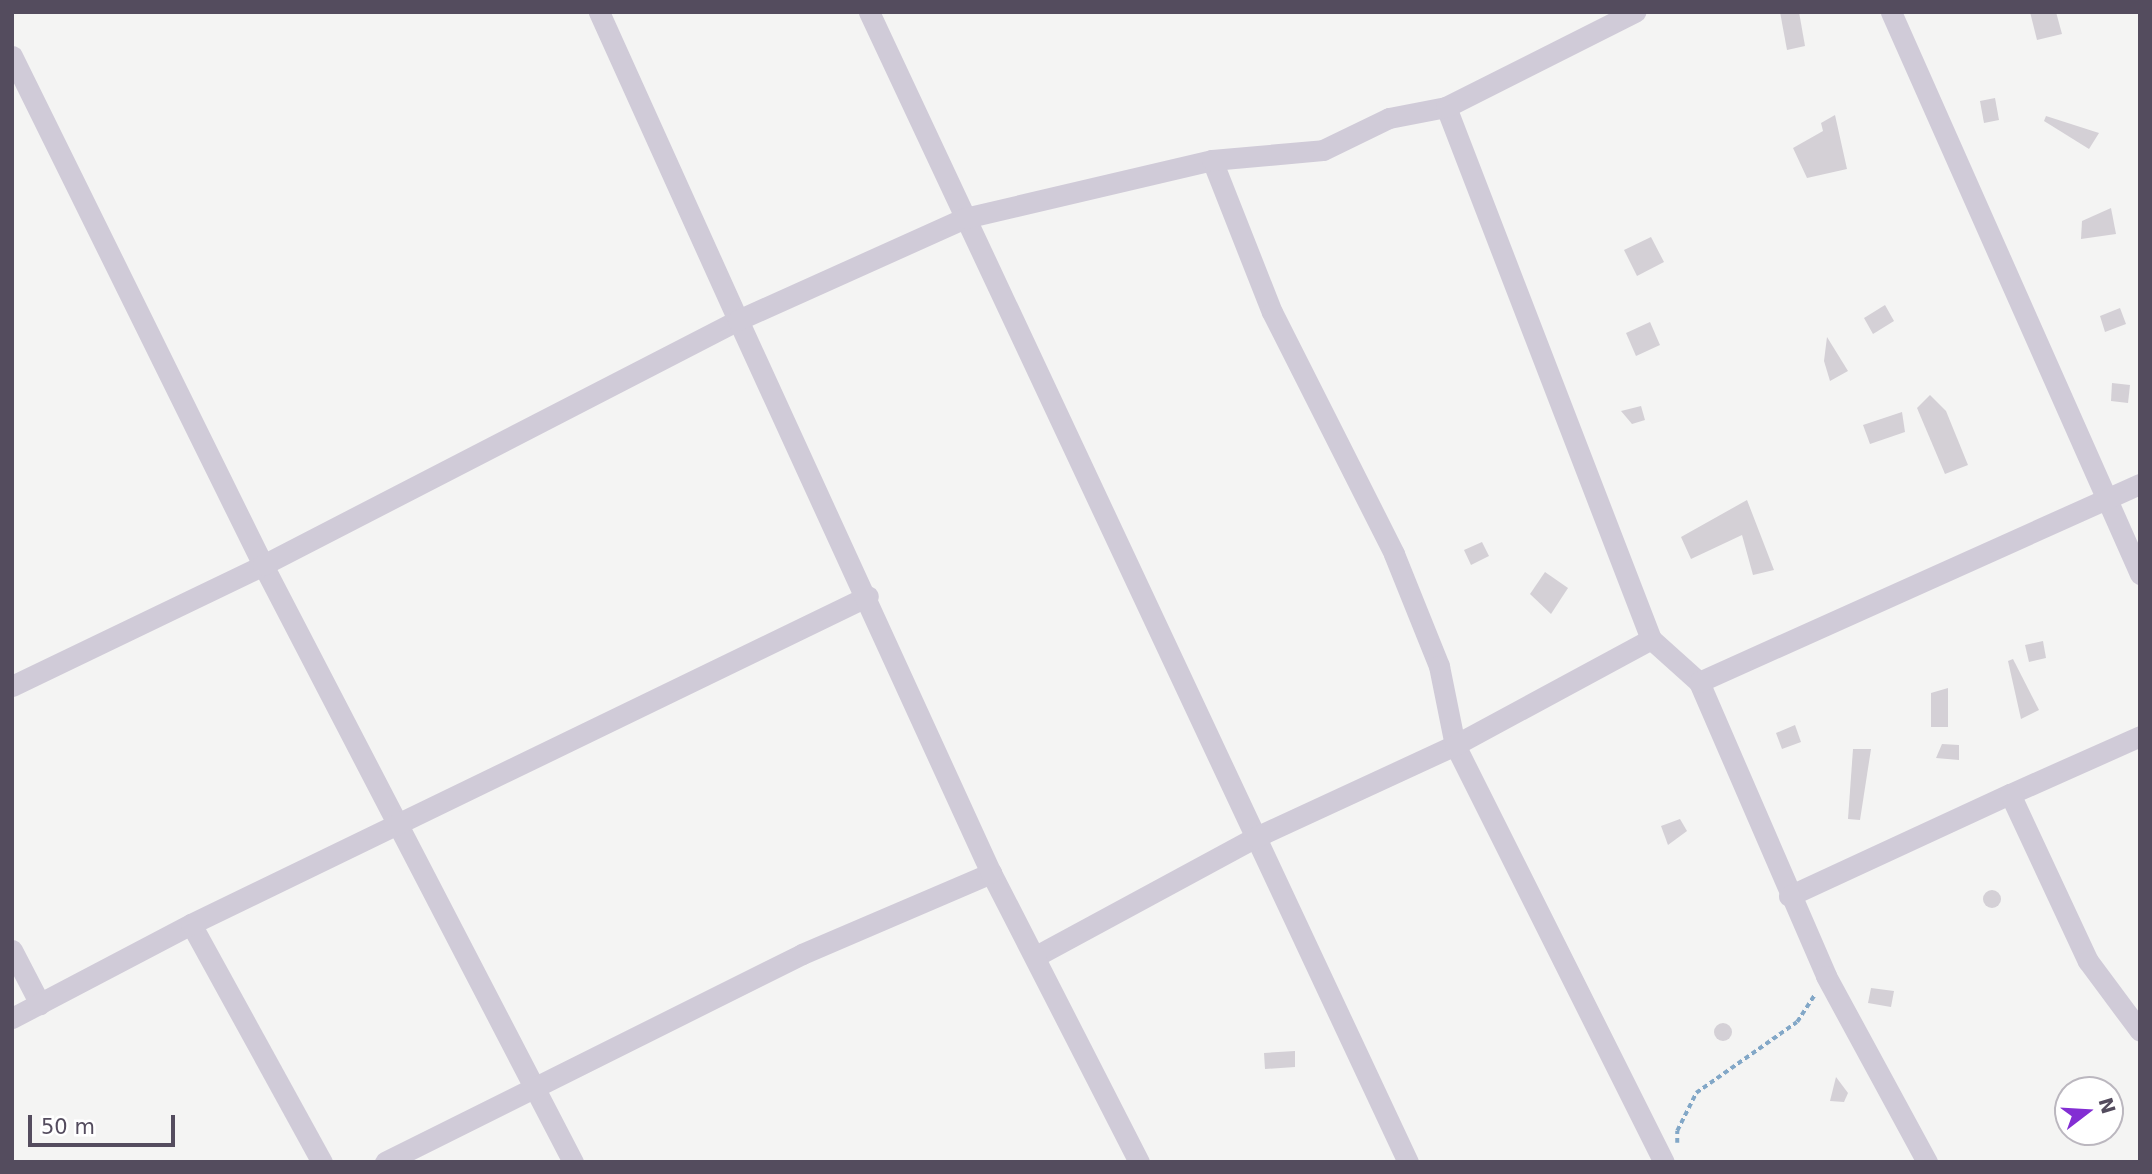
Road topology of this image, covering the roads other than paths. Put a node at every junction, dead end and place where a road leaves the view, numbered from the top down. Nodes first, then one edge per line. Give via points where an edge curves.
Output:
1 (599, 12) edge
2 (869, 12) edge
3 (1635, 12) edge
4 (1891, 12) edge
5 (12, 56) edge
6 (1446, 107) junction
7 (1212, 160) junction
8 (965, 218) junction
9 (738, 320) junction
10 (2140, 484) edge
11 (2106, 499) junction
12 (263, 565) junction
13 (2140, 575) edge
14 (868, 596) junction
15 (1651, 639) junction
16 (1699, 682) junction
17 (12, 686) edge
18 (2140, 736) edge
19 (1455, 745) junction
20 (2010, 793) junction
21 (397, 825) junction
22 (1256, 837) junction
23 (991, 873) junction
24 (1789, 896) junction
25 (191, 924) junction
26 (12, 950) edge
27 (1036, 956) junction
28 (40, 1004) junction
29 (12, 1018) edge
30 (2140, 1031) edge
31 (534, 1087) junction
32 (1670, 1157) edge
33 (322, 1162) edge
34 (385, 1162) edge
35 (573, 1162) edge
36 (1139, 1162) edge
37 (1408, 1162) edge
38 (1927, 1162) edge

1 - 9 street
2 - 8 street
3 - 6 street
4 - 11 street
5 - 12 street
6 - 7 street via 1389,118 1323,150
6 - 15 street
7 - 8 street
7 - 19 street via 1272,312 1394,554 1438,666
8 - 9 street
8 - 22 street
9 - 12 street
9 - 14 street
10 - 11 street
11 - 13 street
11 - 16 street
12 - 17 street
12 - 21 street
14 - 21 street
14 - 23 street
15 - 16 street
15 - 19 street
16 - 24 street
18 - 20 street
19 - 22 street
19 - 32 street
20 - 24 street
20 - 30 street via 2088,961
21 - 25 street
21 - 31 street
22 - 27 street
22 - 37 street
23 - 27 street
23 - 31 street via 802,954
24 - 38 street via 1826,976
25 - 28 street
25 - 33 street
26 - 28 street
27 - 36 street
28 - 29 street
31 - 34 street
31 - 35 street

